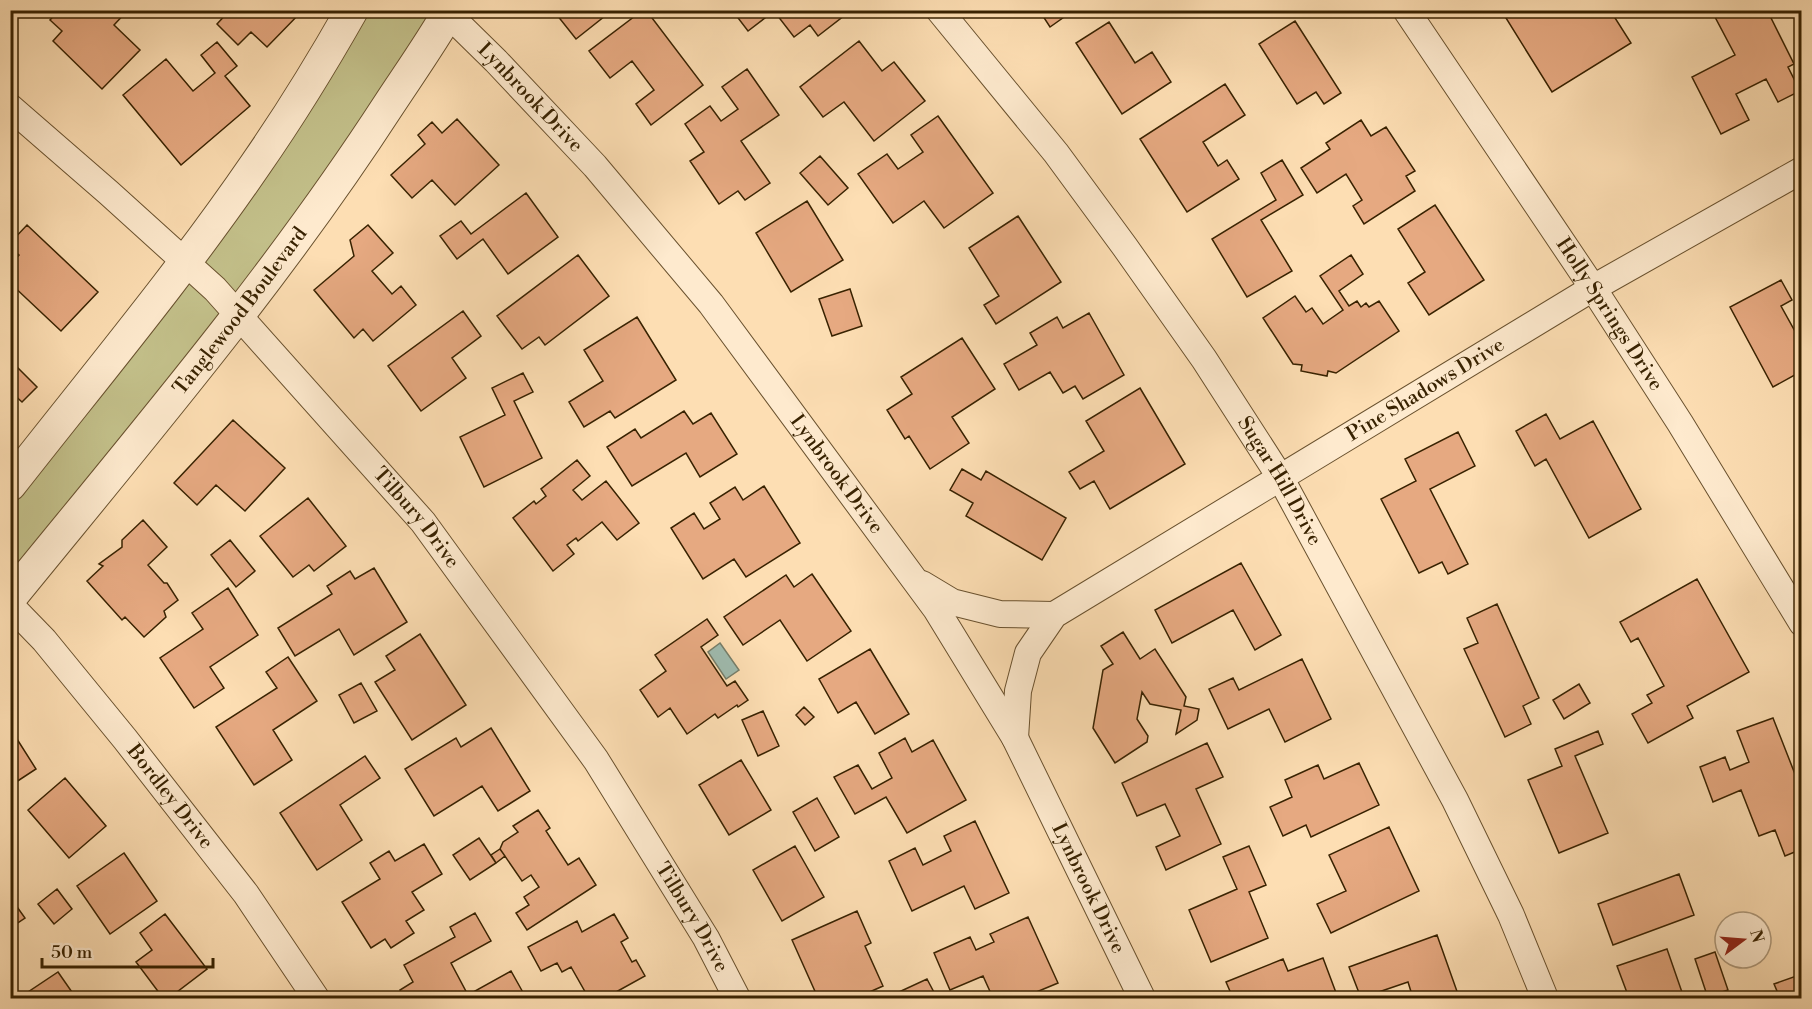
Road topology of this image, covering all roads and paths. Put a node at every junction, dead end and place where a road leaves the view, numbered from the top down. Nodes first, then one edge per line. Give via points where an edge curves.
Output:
1 (352, 10) edge
2 (939, 10) edge
3 (1406, 10) edge
4 (447, 12) edge
5 (10, 107) edge
6 (1802, 170) edge
7 (184, 262) junction
8 (1593, 288) junction
9 (240, 316) junction
10 (1280, 477) junction
11 (10, 485) edge
12 (914, 579) junction
13 (10, 598) edge
14 (10, 605) edge
15 (1054, 615) junction
16 (1802, 623) edge
17 (1015, 738) junction
18 (316, 999) edge
19 (737, 999) edge
20 (1142, 999) edge
21 (1545, 999) edge

1 - 7 street via 256,164
2 - 10 street, Sugar Hill Drive via 1056,153 1125,247
3 - 8 street, Holly Springs Drive
4 - 9 street, Tanglewood Boulevard via 362,145
4 - 12 street, Lynbrook Drive via 595,166 711,304
5 - 7 street, Tilbury Drive
6 - 8 street, Pine Shadows Drive
7 - 9 street, Tilbury Drive
7 - 11 street
8 - 10 street, Pine Shadows Drive
8 - 16 street, Holly Springs Drive
9 - 13 street, Tanglewood Boulevard
9 - 19 street, Tilbury Drive via 423,522 596,760 706,938
10 - 15 street, Pine Shadows Drive
10 - 21 street, Sugar Hill Drive via 1455,800 1511,915
12 - 15 street via 952,602 1000,614
12 - 17 street, Lynbrook Drive
14 - 18 street, Bordley Drive via 44,640 232,876
15 - 17 street, Pine Shadows Drive via 1028,653 1018,691
17 - 20 street, Lynbrook Drive

